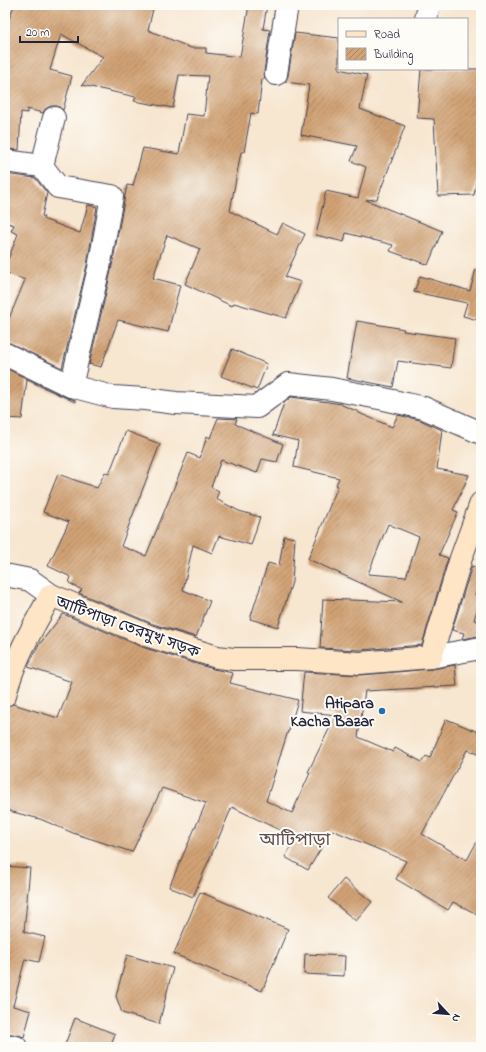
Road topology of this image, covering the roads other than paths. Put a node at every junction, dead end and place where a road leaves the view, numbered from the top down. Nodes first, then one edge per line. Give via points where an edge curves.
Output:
1 (287, 5) edge
2 (429, 5) edge
3 (426, 18) edge
4 (276, 74) dead end
5 (54, 118) dead end
6 (5, 161) edge
7 (42, 166) junction
8 (5, 354) edge
9 (71, 386) junction
10 (481, 433) edge
11 (481, 503) edge
12 (5, 575) edge
13 (51, 596) junction
14 (481, 648) edge
15 (431, 657) junction
16 (5, 695) edge
17 (5, 1045) edge
18 (16, 1047) edge

1 - 4 street
2 - 3 street
5 - 7 street
6 - 7 street
7 - 9 street via 58,187 112,196 100,268
8 - 9 street
9 - 10 street via 113,397 257,407 288,384 332,389 424,408
11 - 15 main road via 461,558
12 - 13 street via 30,580
13 - 15 main road, আটিপাড়া তেরমুখ সড়ক via 149,636 218,657 297,658 360,663
13 - 16 main road, আটিপাড়া তেরমুখ সড়ক via 10,676
14 - 15 street, আটিপাড়া তেরমুখ সড়ক
17 - 18 street

